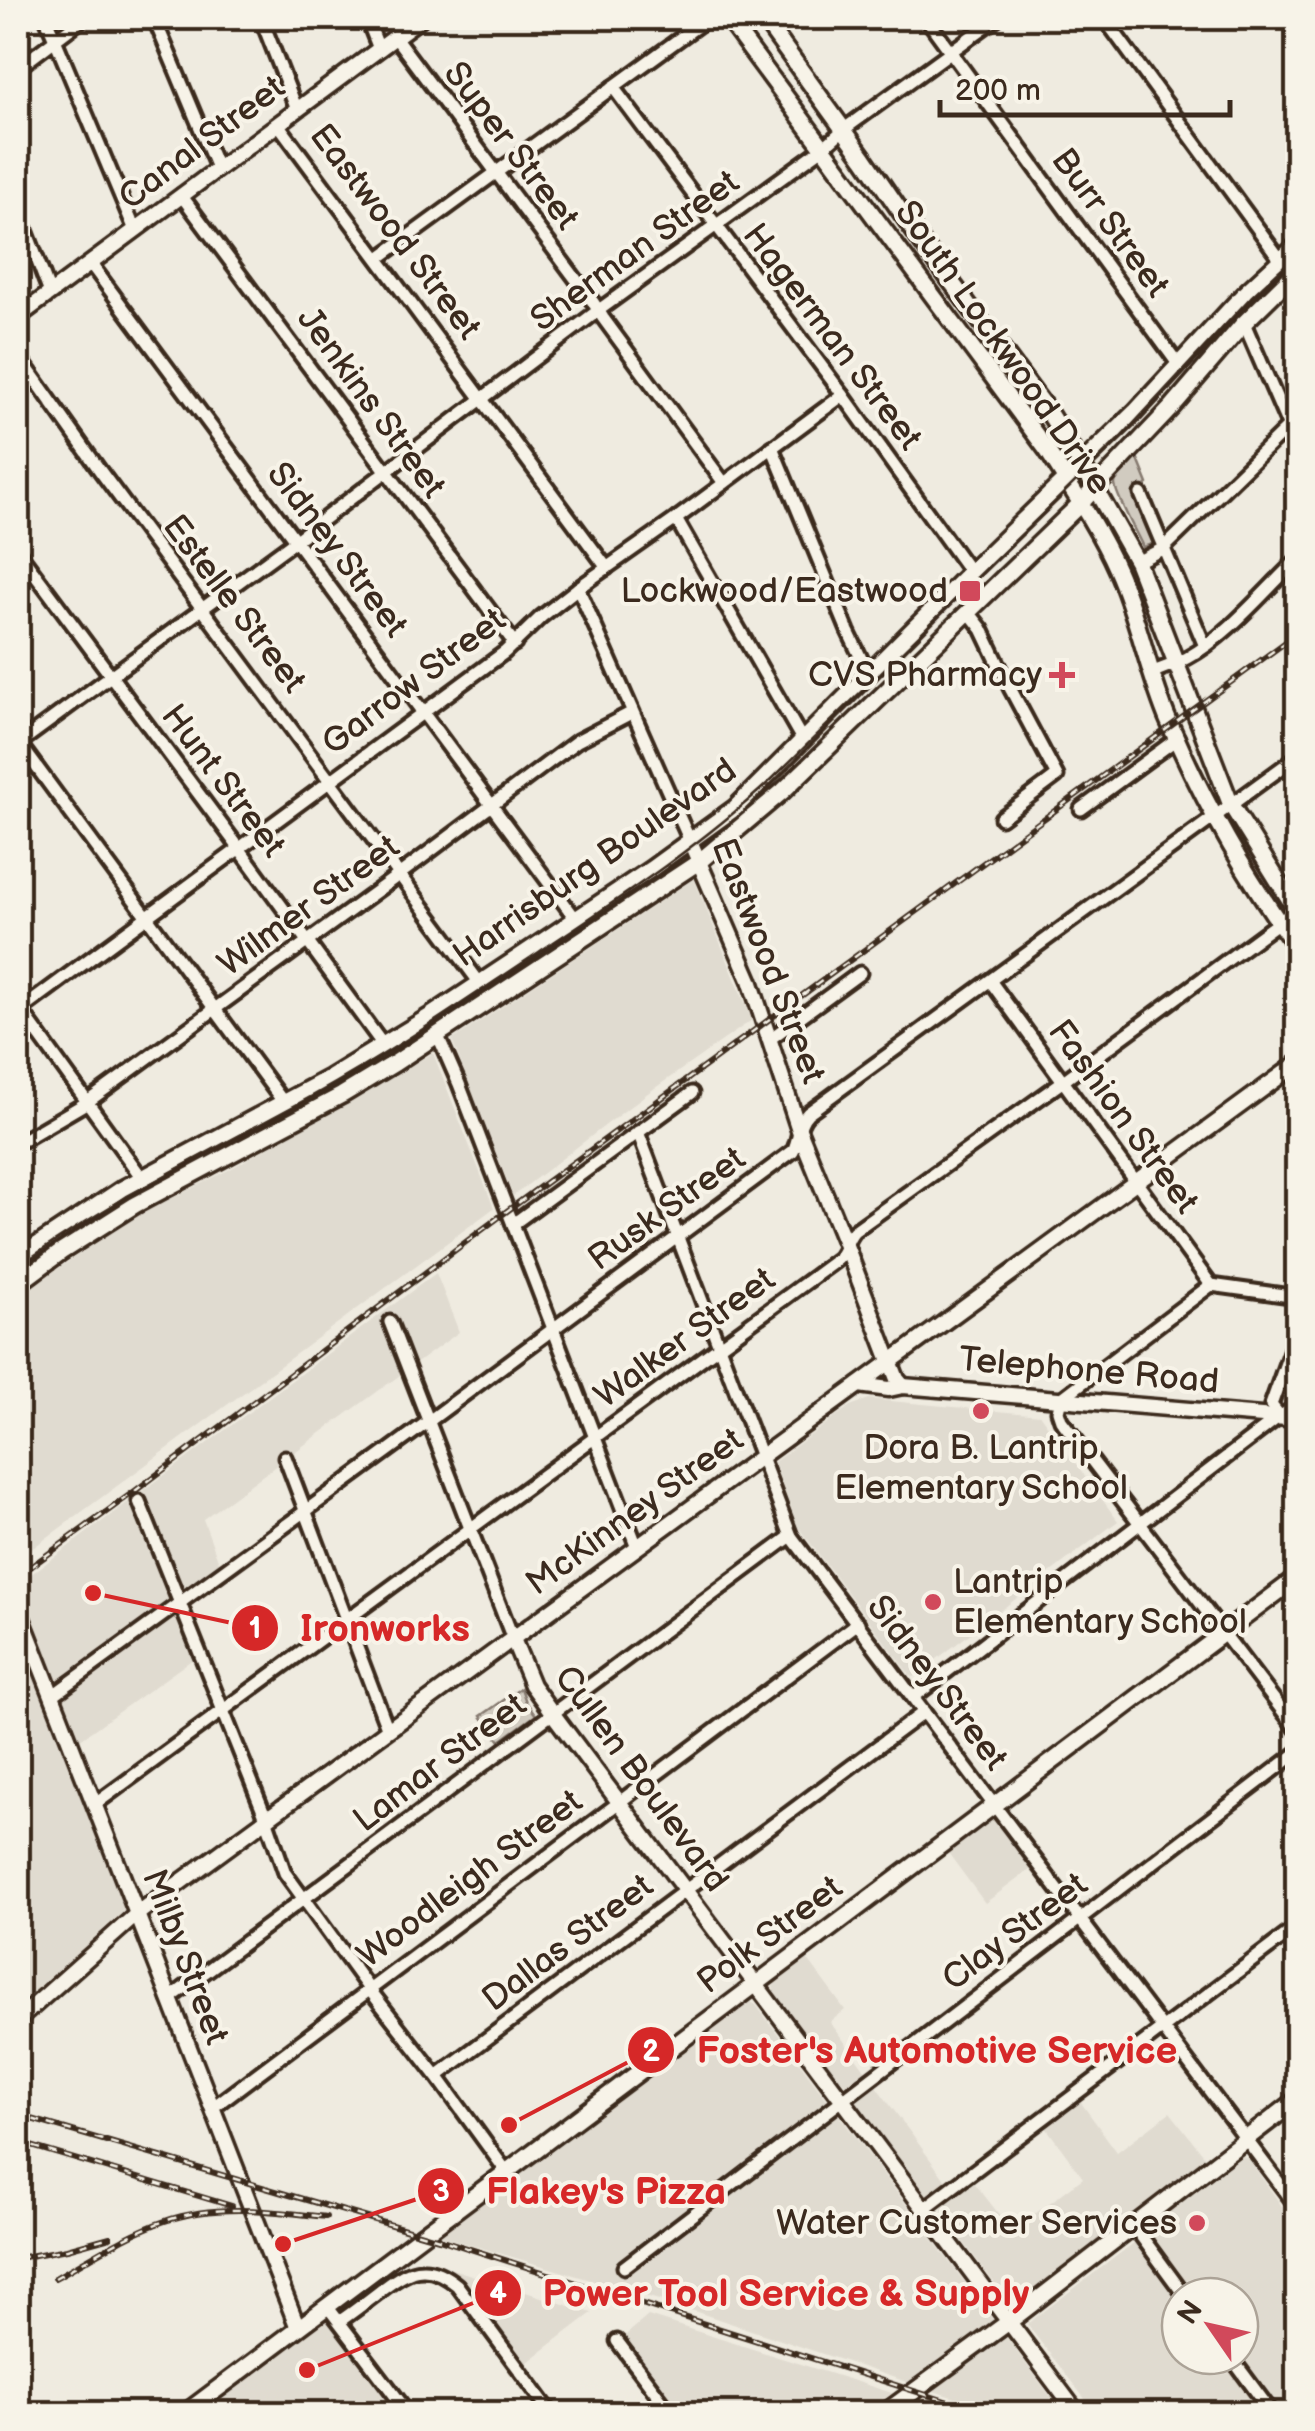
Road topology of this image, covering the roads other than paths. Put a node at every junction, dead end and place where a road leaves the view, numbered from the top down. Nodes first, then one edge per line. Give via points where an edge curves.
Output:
1 (46, 18) edge
2 (84, 18) edge
3 (154, 18) edge
4 (261, 18) edge
5 (367, 18) edge
6 (421, 18) edge
7 (708, 18) edge
8 (728, 18) edge
9 (763, 18) edge
10 (926, 18) edge
11 (997, 18) edge
12 (1104, 18) edge
13 (1286, 18) edge
14 (1298, 33) edge
15 (395, 37) junction
16 (55, 39) junction
17 (379, 49) junction
18 (951, 51) junction
19 (18, 68) edge
20 (613, 87) junction
21 (297, 110) junction
22 (278, 124) junction
23 (843, 130) junction
24 (822, 148) junction
25 (217, 168) junction
26 (496, 174) junction
27 (181, 194) junction
28 (18, 209) edge
29 (716, 226) junction
30 (135, 230) junction
31 (922, 244) junction
32 (1298, 244) edge
33 (380, 258) junction
34 (905, 258) junction
35 (1280, 259) junction
36 (90, 264) junction
37 (1298, 270) edge
38 (50, 293) junction
39 (599, 310) junction
40 (18, 317) edge
41 (1244, 323) junction
42 (1005, 352) junction
43 (18, 354) edge
44 (1178, 364) junction
45 (985, 368) junction
46 (842, 395) junction
47 (482, 400) junction
48 (1289, 426) junction
49 (772, 447) junction
50 (1298, 448) edge
51 (1082, 465) junction
52 (387, 472) junction
53 (1066, 480) junction
54 (724, 482) junction
55 (1095, 488) junction
56 (1141, 494) dead end
57 (1080, 504) junction
58 (676, 518) junction
59 (296, 540) junction
60 (1164, 548) junction
61 (18, 551) edge
62 (1298, 559) edge
63 (1137, 562) junction
64 (607, 568) junction
65 (970, 572) junction
66 (578, 588) junction
67 (204, 608) junction
68 (968, 611) junction
69 (515, 644) junction
70 (1204, 646) junction
71 (1175, 664) junction
72 (1151, 673) junction
73 (869, 675) junction
74 (111, 677) junction
75 (632, 712) junction
76 (424, 713) junction
77 (1178, 738) junction
78 (804, 741) junction
79 (18, 744) edge
80 (1298, 756) edge
81 (331, 780) junction
82 (1231, 804) junction
83 (491, 805) junction
84 (1081, 809) dead end
85 (1214, 816) junction
86 (1001, 818) dead end
87 (690, 841) junction
88 (240, 848) junction
89 (700, 861) junction
90 (400, 874) junction
91 (1297, 910) edge
92 (146, 916) junction
93 (574, 918) junction
94 (1278, 922) junction
95 (307, 941) junction
96 (1298, 949) edge
97 (860, 973) dead end
98 (480, 982) junction
99 (990, 982) junction
100 (19, 1008) edge
101 (215, 1010) junction
102 (438, 1036) junction
103 (770, 1038) junction
104 (383, 1045) junction
105 (1298, 1063) edge
106 (1062, 1082) junction
107 (692, 1093) dead end
108 (86, 1103) junction
109 (284, 1103) junction
110 (799, 1130) junction
111 (638, 1132) junction
112 (18, 1143) edge
113 (142, 1178) junction
114 (1137, 1182) junction
115 (513, 1224) junction
116 (678, 1235) junction
117 (846, 1246) junction
118 (18, 1258) edge
119 (18, 1284) edge
120 (1211, 1285) junction
121 (1298, 1298) edge
122 (390, 1322) dead end
123 (552, 1328) junction
124 (1298, 1330) edge
125 (720, 1345) junction
126 (890, 1361) junction
127 (859, 1385) junction
128 (903, 1386) junction
129 (1062, 1400) junction
130 (1298, 1406) edge
131 (1280, 1416) junction
132 (1298, 1418) edge
133 (429, 1421) junction
134 (596, 1437) junction
135 (762, 1456) junction
136 (284, 1457) dead end
137 (139, 1501) dead end
138 (305, 1512) junction
139 (1140, 1525) junction
140 (472, 1528) junction
141 (791, 1536) junction
142 (637, 1547) junction
143 (1298, 1577) edge
144 (179, 1603) junction
145 (18, 1608) edge
146 (346, 1620) junction
147 (858, 1623) junction
148 (1222, 1634) junction
149 (513, 1639) junction
150 (52, 1696) junction
151 (914, 1697) junction
152 (224, 1711) junction
153 (924, 1712) junction
154 (553, 1714) junction
155 (388, 1730) junction
156 (1298, 1731) edge
157 (1298, 1752) edge
158 (618, 1801) junction
159 (994, 1804) junction
160 (94, 1805) junction
161 (266, 1818) junction
162 (685, 1891) junction
163 (303, 1899) junction
164 (137, 1914) junction
165 (1079, 1918) junction
166 (1298, 1926) edge
167 (756, 1984) junction
168 (369, 1989) junction
169 (170, 1999) junction
170 (18, 2020) edge
171 (1162, 2029) junction
172 (438, 2076) junction
173 (842, 2098) junction
174 (1298, 2099) edge
175 (212, 2108) junction
176 (1245, 2138) junction
177 (506, 2172) junction
178 (926, 2208) junction
179 (1298, 2208) edge
180 (1133, 2225) junction
181 (624, 2266) dead end
182 (1171, 2276) edge
183 (327, 2306) junction
184 (1010, 2321) junction
185 (340, 2322) junction
186 (298, 2328) junction
187 (617, 2340) dead end
188 (1245, 2376) edge
189 (184, 2414) edge
190 (409, 2414) edge
191 (552, 2414) edge
192 (672, 2414) edge
193 (883, 2414) edge
194 (1078, 2414) edge
195 (1273, 2414) edge

1 - 16 street
2 - 16 street
3 - 25 street
4 - 21 street
5 - 17 street
6 - 15 street, Canal Street
7 - 20 street
8 - 24 main road, South Lockwood Drive
9 - 23 main road, South Lockwood Drive
10 - 18 street, Burr Street
11 - 18 street, Sherman Street
12 - 35 street
13 - 14 street
15 - 17 street, Canal Street
15 - 26 street, Super Street
16 - 19 street
16 - 30 street
17 - 21 street, Canal Street
18 - 23 street, Sherman Street
18 - 44 street, Burr Street
20 - 26 street
20 - 29 street, Hagerman Street
21 - 22 street, Canal Street
22 - 25 street, Canal Street
22 - 33 street, Eastwood Street
23 - 24 street, Sherman Street
23 - 31 main road, South Lockwood Drive
24 - 29 street, Sherman Street
24 - 34 main road, South Lockwood Drive
25 - 27 street, Canal Street
26 - 33 street
26 - 39 street, Super Street
27 - 30 street, Canal Street
27 - 52 street, Jenkins Street
28 - 38 street
29 - 39 street, Sherman Street
29 - 46 street, Hagerman Street
30 - 36 street, Canal Street
31 - 34 main road
31 - 42 main road, South Lockwood Drive
32 - 35 main road, Harrisburg Boulevard
33 - 47 street, Eastwood Street
34 - 45 main road, South Lockwood Drive
35 - 44 main road, Harrisburg Boulevard
36 - 38 street, Canal Street
36 - 59 street, Sidney Street
37 - 41 main road, Harrisburg Boulevard
38 - 40 street, Canal Street
39 - 47 street, Sherman Street
39 - 54 street, Super Street
41 - 48 street
41 - 55 main road, Harrisburg Boulevard
42 - 45 main road
42 - 51 main road, South Lockwood Drive
43 - 67 street, Estelle Street
44 - 51 main road, Harrisburg Boulevard
45 - 53 main road, South Lockwood Drive
46 - 49 street, Garrow Street
46 - 65 street, Hagerman Street
47 - 52 street, Sherman Street
47 - 64 street, Eastwood Street
48 - 50 street
48 - 60 street
49 - 54 street, Garrow Street
49 - 73 street
51 - 53 main road, Harrisburg Boulevard
51 - 55 main road, South Lockwood Drive
52 - 59 street, Sherman Street
52 - 69 street, Jenkins Street
53 - 57 main road, South Lockwood Drive
53 - 65 main road, Harrisburg Boulevard
54 - 58 street, Garrow Street
55 - 57 main road, Harrisburg Boulevard
55 - 63 main road, South Lockwood Drive
56 - 60 street
57 - 68 main road, Harrisburg Boulevard
57 - 72 main road, South Lockwood Drive via 1117,570
58 - 64 street, Garrow Street
58 - 78 street
59 - 67 street, Sherman Street
59 - 76 street, Sidney Street
60 - 63 street
60 - 70 street
61 - 74 street, Hunt Street
62 - 70 street
63 - 71 main road, South Lockwood Drive
64 - 66 street, Garrow Street
65 - 73 main road, Harrisburg Boulevard
66 - 69 street, Garrow Street
66 - 75 street, Eastwood Street
67 - 74 street, Sherman Street
67 - 81 street, Estelle Street
68 - 86 street via 1057,776
68 - 89 main road, Harrisburg Boulevard via 783,791
69 - 76 street, Garrow Street
70 - 71 street
71 - 72 street
71 - 82 main road, South Lockwood Drive
72 - 77 main road, South Lockwood Drive
73 - 78 main road, Harrisburg Boulevard
74 - 79 street, Sherman Street
74 - 88 street, Hunt Street
75 - 83 street, Wilmer Street via 577,741
75 - 87 street, Eastwood Street
76 - 81 street, Garrow Street
76 - 83 street, Sidney Street
77 - 84 street
77 - 85 main road, South Lockwood Drive
78 - 87 main road, Harrisburg Boulevard
79 - 92 street
80 - 82 street, Rusk Street
81 - 88 street, Garrow Street
81 - 90 street, Estelle Street
82 - 85 street, Rusk Street
82 - 91 main road, South Lockwood Drive
83 - 90 street, Wilmer Street
83 - 93 street, Sidney Street
85 - 94 main road, South Lockwood Drive
85 - 99 street, Rusk Street
87 - 89 street, Eastwood Street
87 - 93 main road, Harrisburg Boulevard
88 - 92 street, Garrow Street
88 - 95 street, Hunt Street
89 - 102 main road, Harrisburg Boulevard
89 - 103 street, Eastwood Street
90 - 95 street, Wilmer Street
90 - 98 street, Estelle Street
91 - 94 street, Walker Street
92 - 100 street, Garrow Street
92 - 101 street
93 - 98 main road, Harrisburg Boulevard
94 - 96 main road, South Lockwood Drive
94 - 106 street, Walker Street
95 - 101 street, Wilmer Street
95 - 104 street, Hunt Street
97 - 103 street
98 - 104 main road, Harrisburg Boulevard
99 - 106 street, Fashion Street
99 - 110 street, Rusk Street via 808,1113
100 - 108 street
101 - 108 street, Wilmer Street
101 - 109 street
102 - 115 street
102 - 119 main road, Harrisburg Boulevard via 136,1205
103 - 110 street, Eastwood Street
104 - 109 main road, Harrisburg Boulevard
105 - 114 street, McKinney Street
106 - 114 street, Fashion Street
106 - 117 street, Walker Street via 854,1231
107 - 111 street
108 - 112 street, Wilmer Street
108 - 113 street
109 - 113 main road, Harrisburg Boulevard
110 - 116 street, Rusk Street via 793,1151
110 - 117 street, Eastwood Street
111 - 115 street
111 - 116 street, Sidney Street
113 - 118 main road, Harrisburg Boulevard
114 - 120 street, Fashion Street
114 - 126 street, McKinney Street
115 - 123 street
116 - 123 street, Rusk Street
116 - 125 street, Sidney Street
117 - 125 street, Walker Street via 838,1260
117 - 126 street, Eastwood Street
120 - 121 street
120 - 129 street
122 - 133 street, Cullen Boulevard
123 - 133 street, Rusk Street
123 - 134 street
124 - 131 street via 1271,1405
125 - 134 street, Walker Street
125 - 135 street, Sidney Street
126 - 127 street, McKinney Street
126 - 128 street
127 - 128 street, Telephone Road
127 - 135 street, McKinney Street
128 - 129 street, Telephone Road
129 - 131 street, Telephone Road
129 - 139 street via 1061,1420
130 - 131 street
131 - 132 street, Telephone Road
131 - 139 street
133 - 138 street, Rusk Street
133 - 140 street, Cullen Boulevard
134 - 140 street, Walker Street
134 - 142 street
135 - 141 street, Sidney Street
135 - 142 street, McKinney Street
136 - 138 street
137 - 144 street
138 - 144 street, Rusk Street
138 - 146 street
139 - 148 street
139 - 151 street
140 - 146 street, Walker Street
140 - 149 street, Cullen Boulevard
141 - 147 street, Sidney Street
141 - 154 street, Lamar Street
142 - 149 street, McKinney Street
143 - 148 main road, Polk Street
144 - 150 street, Rusk Street
144 - 152 street
145 - 150 street, Milby Street
146 - 152 street, Walker Street
146 - 155 street
147 - 151 street, Sidney Street
147 - 158 street, Woodleigh Street
148 - 156 street
148 - 159 main road, Polk Street
149 - 154 street, Cullen Boulevard
149 - 155 street, McKinney Street
150 - 160 street, Milby Street
151 - 153 street, Sidney Street
152 - 160 street, Walker Street
152 - 161 street
153 - 159 street, Sidney Street
153 - 162 street, Dallas Street
154 - 158 street, Cullen Boulevard
154 - 163 street, Lamar Street
155 - 161 street, McKinney Street
157 - 165 street, Clay Street
158 - 162 street, Cullen Boulevard
158 - 168 street, Woodleigh Street
159 - 165 street, Sidney Street
159 - 167 main road, Polk Street
160 - 164 street, Milby Street
161 - 163 street via 285,1873
161 - 164 street, McKinney Street
162 - 167 street, Cullen Boulevard
162 - 172 street, Dallas Street
163 - 168 street
163 - 169 street, Lamar Street
164 - 169 street, Milby Street
164 - 170 street, McKinney Street
165 - 171 street, Sidney Street
165 - 173 street, Clay Street
166 - 171 street
167 - 173 street, Cullen Boulevard
167 - 177 main road, Polk Street
168 - 172 street
168 - 175 street, Woodleigh Street
169 - 175 street, Milby Street
171 - 176 street, Sidney Street
171 - 178 street
172 - 177 street
173 - 178 street, Cullen Boulevard
173 - 181 street, Clay Street
174 - 176 main road
175 - 186 street, Milby Street
176 - 179 street, Sidney Street
176 - 180 main road
177 - 183 main road, Polk Street
178 - 184 street, Cullen Boulevard
180 - 182 street
180 - 184 main road
183 - 185 street
183 - 186 main road, Polk Street
184 - 193 main road
184 - 194 street, Cullen Boulevard
185 - 190 street
185 - 191 street via 412,2270 446,2276
186 - 189 main road, Polk Street
187 - 192 street
188 - 195 street

